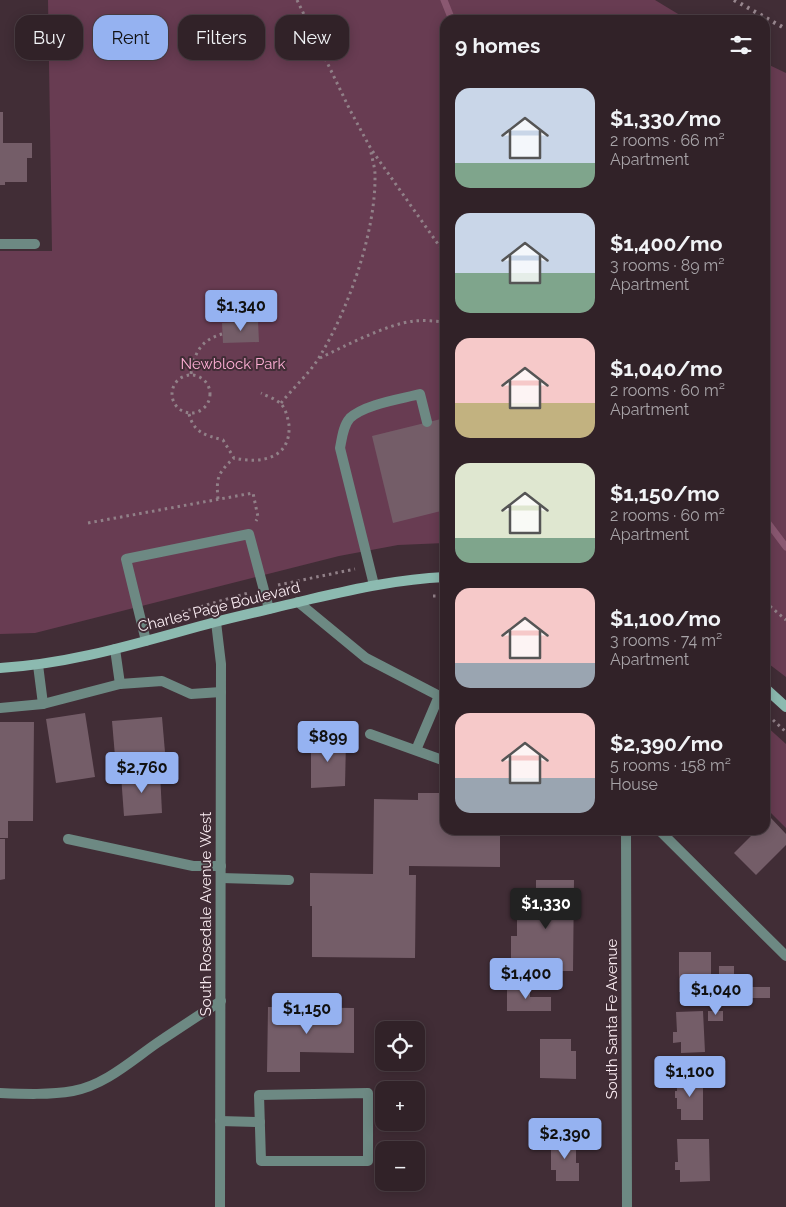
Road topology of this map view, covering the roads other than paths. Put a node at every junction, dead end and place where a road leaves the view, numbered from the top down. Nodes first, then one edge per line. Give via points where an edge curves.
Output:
1 (0, 244) edge
2 (35, 244) dead end
3 (428, 422) dead end
4 (440, 577) edge
5 (374, 585) junction
6 (298, 602) junction
7 (268, 609) junction
8 (216, 622) junction
9 (146, 641) junction
10 (115, 649) junction
11 (38, 665) junction
12 (0, 668) edge
13 (120, 684) junction
14 (221, 692) junction
15 (770, 693) edge
16 (440, 697) edge
17 (440, 702) edge
18 (43, 704) junction
19 (786, 707) edge
20 (0, 708) edge
21 (370, 734) dead end
22 (416, 750) junction
23 (440, 759) edge
24 (626, 835) edge
25 (663, 835) edge
26 (68, 839) dead end
27 (221, 866) junction
28 (221, 878) junction
29 (289, 880) dead end
30 (786, 956) edge
31 (221, 1001) junction
32 (0, 1093) edge
33 (220, 1121) junction
34 (260, 1122) junction
35 (220, 1207) edge
36 (627, 1207) edge

1 - 2 street
3 - 5 street via 420,394 365,409 350,419 343,432 340,448
4 - 5 main road, Charles Page Boulevard
5 - 6 main road, Charles Page Boulevard
6 - 7 main road, Charles Page Boulevard
6 - 16 street via 366,658
7 - 8 main road, Charles Page Boulevard
7 - 9 street via 249,534 126,559
8 - 9 main road, Charles Page Boulevard
8 - 14 street, South Rosedale Avenue West
9 - 10 main road, Charles Page Boulevard
10 - 11 main road, Charles Page Boulevard
10 - 13 street
11 - 12 main road, Charles Page Boulevard
11 - 18 street
13 - 14 street via 162,681 191,694
13 - 18 street
14 - 27 street, South Rosedale Avenue West
15 - 19 main road
17 - 22 street
18 - 20 street
21 - 22 street
22 - 23 street
24 - 36 street, South Santa Fe Avenue
25 - 30 street
26 - 27 street via 192,866
27 - 28 street, South Rosedale Avenue West
28 - 29 street
28 - 31 street, South Rosedale Avenue West
31 - 32 street via 110,1076 91,1085 74,1091
31 - 33 street, South Rosedale Avenue West
33 - 34 street
33 - 35 street, South Rosedale Avenue West
34 - 34 street via 261,1161 368,1161 368,1093 259,1095

